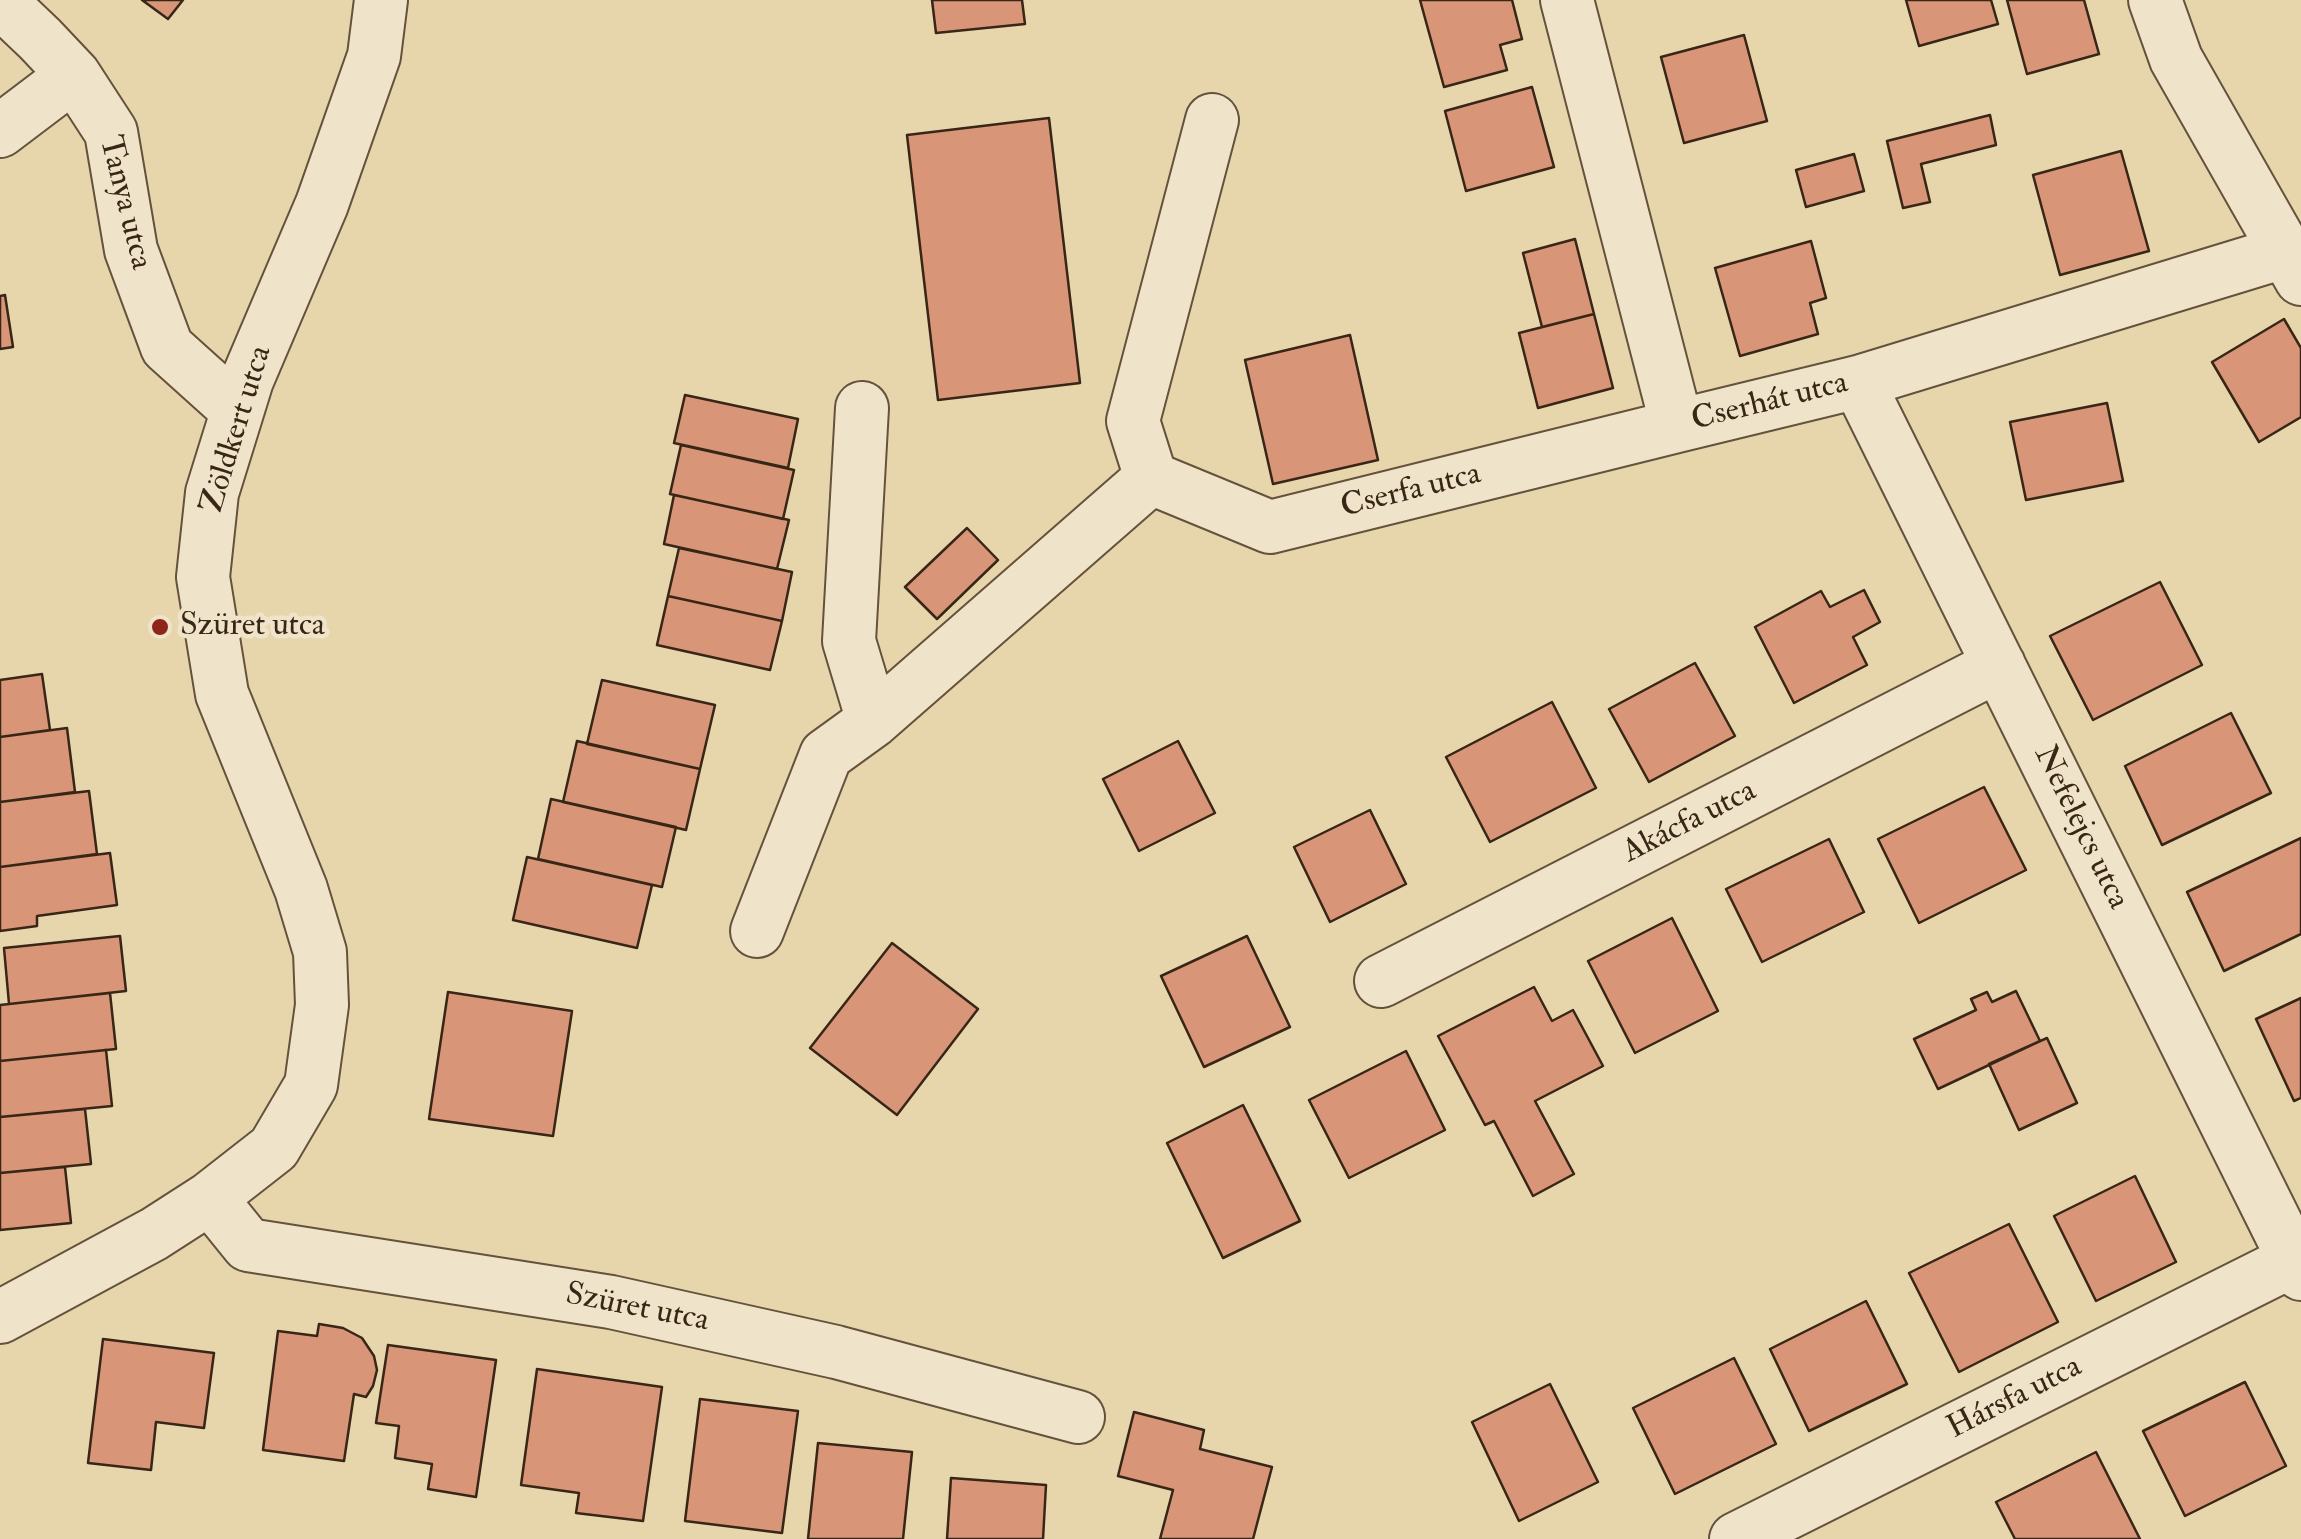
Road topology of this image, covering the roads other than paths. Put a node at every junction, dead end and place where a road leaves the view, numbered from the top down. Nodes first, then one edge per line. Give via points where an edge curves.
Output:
1 (380, 0) edge
2 (1566, 0) edge
3 (2155, 0) edge
4 (0, 1) edge
5 (74, 75) junction
6 (1212, 120) dead end
7 (0, 131) edge
8 (2293, 265) edge
9 (1858, 382) junction
10 (862, 408) dead end
11 (237, 410) junction
12 (1677, 426) junction
13 (1152, 478) junction
14 (1999, 665) junction
15 (874, 721) junction
16 (757, 931) dead end
17 (1381, 981) dead end
18 (210, 1198) junction
19 (2297, 1267) edge
20 (0, 1316) edge
21 (1078, 1417) dead end
22 (1736, 1539) edge

1 - 11 street, Zöldkert utca via 374,56 342,149
2 - 12 street, Cserhát utca
3 - 8 street via 2176,60
4 - 5 street, Tanya utca
5 - 7 street
5 - 11 street, Tanya utca via 111,132 131,250 166,347
6 - 13 street via 1133,421
8 - 9 street, Cserhát utca
9 - 12 street, Cserhát utca
9 - 14 street, Nefelejcs utca
10 - 15 street via 849,641
11 - 18 street, Zöldkert utca via 212,493 203,577 222,694 301,889 320,952 322,1005 312,1085 274,1148
12 - 13 street, Cserfa utca via 1270,527
13 - 15 street
14 - 17 street, Akácfa utca
14 - 19 street, Nefelejcs utca
15 - 16 street via 826,756
18 - 20 street
18 - 21 street, Szüret utca via 248,1245 611,1302 836,1352
19 - 22 street, Hársfa utca

